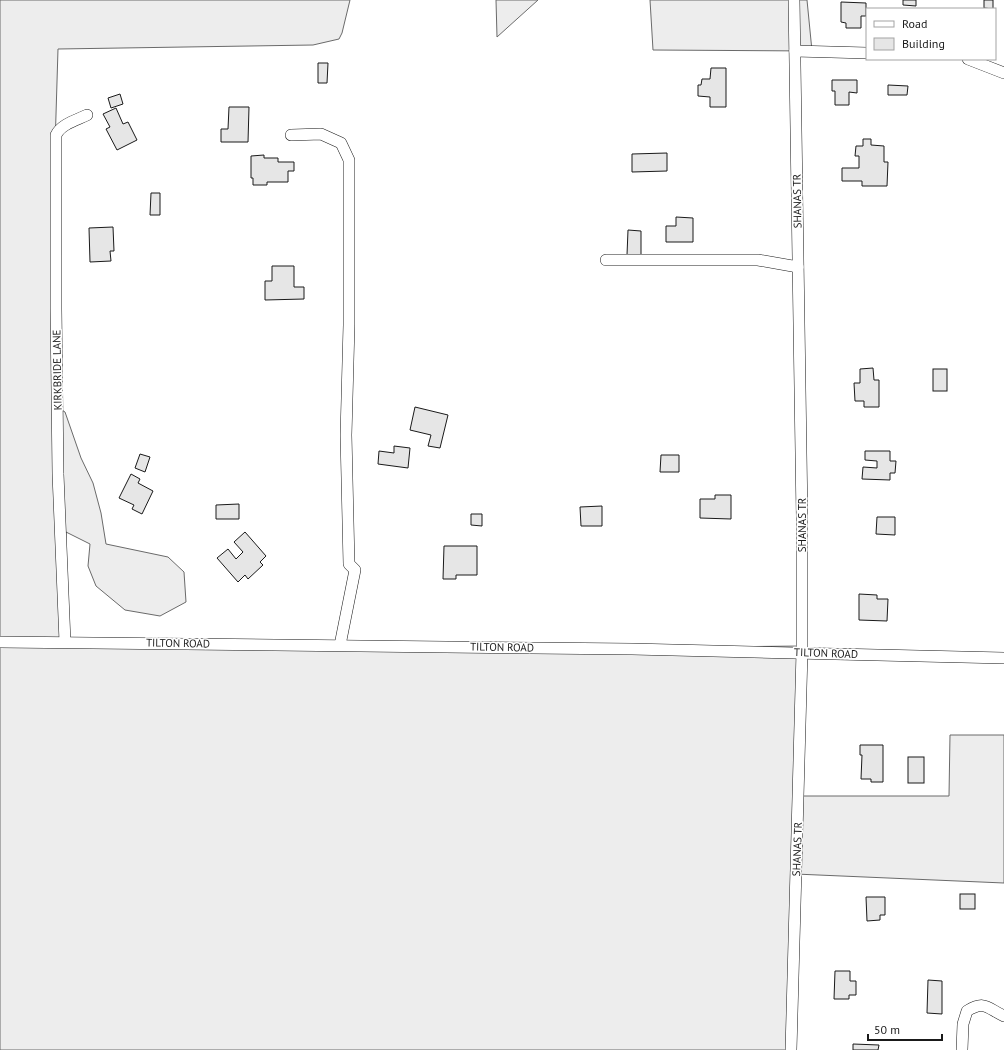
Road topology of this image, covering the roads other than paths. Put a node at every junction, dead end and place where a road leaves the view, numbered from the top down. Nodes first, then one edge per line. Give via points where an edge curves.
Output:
1 (794, 0) edge
2 (794, 51) junction
3 (866, 53) edge
4 (971, 60) edge
5 (1004, 73) edge
6 (87, 115) dead end
7 (291, 135) dead end
8 (606, 260) dead end
9 (798, 267) junction
10 (0, 642) edge
11 (65, 642) junction
12 (340, 645) junction
13 (802, 652) junction
14 (1004, 658) edge
15 (1004, 1016) edge
16 (791, 1050) edge
17 (962, 1050) edge

1 - 2 street, SHANAS TR
2 - 3 street
2 - 9 street, SHANAS TR
4 - 5 street
6 - 11 street, KIRKBRIDE LANE via 66,125 56,135 58,467
7 - 12 street via 321,134 341,143 349,160 346,435 349,564 355,570
8 - 9 street via 758,260
9 - 13 street, SHANAS TR
10 - 11 street, TILTON ROAD
11 - 12 street, TILTON ROAD
12 - 13 street, TILTON ROAD
13 - 14 street, TILTON ROAD
13 - 16 street, SHANAS TR
15 - 17 street via 982,1005 967,1011 963,1024

